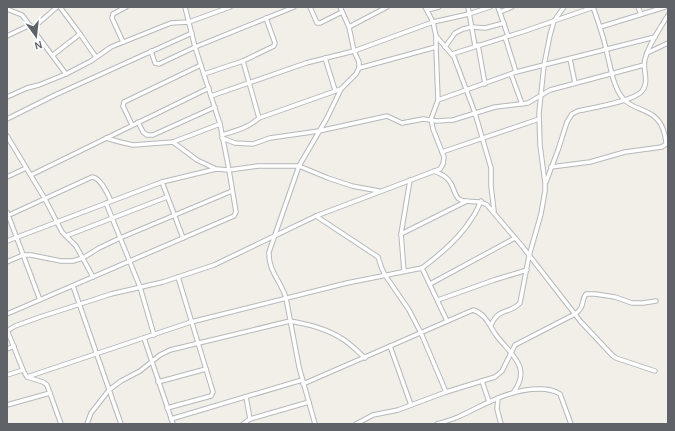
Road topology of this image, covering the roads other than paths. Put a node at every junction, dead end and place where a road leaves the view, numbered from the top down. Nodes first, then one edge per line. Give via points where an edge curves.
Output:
1 (58, 7) edge
2 (126, 7) edge
3 (185, 7) edge
4 (230, 7) edge
5 (294, 7) edge
6 (310, 7) edge
7 (340, 7) edge
8 (387, 7) edge
9 (438, 7) edge
10 (468, 7) edge
11 (490, 7) edge
12 (498, 7) edge
13 (512, 7) edge
14 (564, 7) edge
15 (594, 7) edge
16 (638, 7) edge
17 (665, 7) edge
18 (7, 9) edge
19 (426, 9) edge
20 (342, 12) junction
21 (500, 12) junction
22 (469, 14) junction
23 (641, 14) junction
24 (668, 15) edge
25 (266, 18) junction
26 (554, 21) junction
27 (189, 22) junction
28 (433, 22) junction
29 (504, 23) junction
30 (32, 26) junction
31 (349, 27) junction
32 (472, 27) junction
33 (600, 27) junction
34 (192, 33) junction
35 (80, 34) junction
36 (7, 36) edge
37 (436, 36) junction
38 (507, 36) junction
39 (655, 37) junction
40 (123, 42) junction
41 (668, 43) edge
42 (477, 45) junction
43 (195, 47) junction
44 (436, 47) junction
45 (445, 48) junction
46 (606, 50) junction
47 (151, 51) junction
48 (354, 51) junction
49 (647, 53) junction
50 (452, 54) junction
51 (52, 55) junction
52 (96, 57) junction
53 (325, 58) junction
54 (570, 59) junction
55 (243, 61) junction
56 (201, 64) junction
57 (644, 64) junction
58 (544, 65) junction
59 (359, 68) junction
60 (516, 72) junction
61 (66, 74) junction
62 (204, 74) junction
63 (511, 74) junction
64 (612, 74) junction
65 (248, 83) junction
66 (485, 84) junction
67 (575, 84) junction
68 (209, 88) junction
69 (340, 89) junction
70 (335, 90) junction
71 (467, 91) junction
72 (540, 95) junction
73 (211, 96) junction
74 (7, 97) edge
75 (438, 100) junction
76 (624, 100) junction
77 (522, 104) junction
78 (215, 107) junction
79 (475, 113) junction
80 (259, 118) junction
81 (431, 119) junction
82 (539, 119) junction
83 (7, 120) edge
84 (138, 122) junction
85 (220, 124) junction
86 (132, 125) junction
87 (319, 131) junction
88 (7, 136) edge
89 (222, 136) junction
90 (106, 138) junction
91 (483, 138) junction
92 (173, 142) junction
93 (442, 152) junction
94 (299, 166) junction
95 (551, 167) junction
96 (26, 168) junction
97 (216, 169) junction
98 (229, 170) junction
99 (434, 171) junction
100 (31, 175) junction
101 (7, 176) edge
102 (410, 180) junction
103 (162, 182) junction
104 (545, 183) junction
105 (232, 191) junction
106 (380, 192) junction
107 (167, 197) junction
108 (45, 199) junction
109 (111, 201) junction
110 (481, 201) junction
111 (468, 202) junction
112 (106, 203) junction
113 (495, 213) junction
114 (7, 214) edge
115 (174, 215) junction
116 (316, 216) junction
117 (112, 218) junction
118 (58, 221) junction
119 (401, 234) junction
120 (275, 235) junction
121 (66, 236) junction
122 (16, 237) junction
123 (120, 238) junction
124 (183, 238) junction
125 (515, 238) junction
126 (7, 241) edge
127 (23, 255) junction
128 (529, 256) junction
129 (83, 258) junction
130 (129, 261) junction
131 (7, 262) edge
132 (422, 268) junction
133 (527, 270) junction
134 (404, 271) junction
135 (385, 275) junction
136 (93, 276) junction
137 (178, 277) junction
138 (430, 284) junction
139 (73, 286) junction
140 (140, 287) junction
141 (286, 298) junction
142 (40, 300) junction
143 (438, 300) junction
144 (656, 301) dead end
145 (79, 304) junction
146 (7, 314) edge
147 (576, 314) junction
148 (290, 321) junction
149 (447, 321) junction
150 (191, 322) junction
151 (490, 325) junction
152 (7, 330) edge
153 (421, 333) junction
154 (154, 335) junction
155 (144, 338) junction
156 (198, 343) junction
157 (14, 346) junction
158 (390, 346) junction
159 (7, 349) edge
160 (511, 351) junction
161 (96, 353) junction
162 (365, 358) junction
163 (152, 363) junction
164 (206, 369) junction
165 (23, 370) junction
166 (655, 371) dead end
167 (7, 375) edge
168 (27, 377) junction
169 (482, 380) junction
170 (158, 382) junction
171 (303, 382) junction
172 (109, 390) junction
173 (446, 392) junction
174 (50, 393) junction
175 (513, 393) junction
176 (246, 397) junction
177 (498, 398) junction
178 (309, 402) junction
179 (489, 402) junction
180 (7, 405) edge
181 (411, 405) junction
182 (167, 408) junction
183 (171, 419) junction
184 (250, 419) junction
185 (61, 424) edge
186 (87, 424) edge
187 (120, 424) edge
188 (173, 424) edge
189 (243, 424) edge
190 (315, 424) edge
191 (356, 424) edge
192 (437, 424) edge
193 (501, 424) edge
194 (571, 424) edge

1 - 30 street
1 - 35 street
2 - 40 street via 113,14 112,18
3 - 27 street
4 - 27 street
5 - 25 street
6 - 20 street via 317,23
7 - 20 street
8 - 31 street
9 - 19 street
10 - 22 street
11 - 22 street
12 - 21 street
13 - 21 street
14 - 26 street
15 - 26 street
15 - 33 street
16 - 23 street
17 - 23 street
18 - 30 street via 22,15
19 - 28 street
20 - 31 street
21 - 29 street
22 - 28 street
22 - 32 street
23 - 33 street
24 - 39 street
25 - 43 street
25 - 55 street via 275,45
26 - 38 street
26 - 58 street
27 - 34 street
27 - 40 street via 171,23
28 - 37 street
28 - 48 street
29 - 32 street via 485,28
29 - 38 street
30 - 36 street
30 - 51 street
31 - 48 street
32 - 42 street
32 - 45 street via 458,31
33 - 46 street
34 - 43 street
34 - 47 street
35 - 51 street
35 - 52 street
37 - 44 street
37 - 45 street
38 - 42 street
38 - 60 street
39 - 46 street
39 - 49 street
40 - 52 street
41 - 49 street
42 - 50 street
42 - 66 street
43 - 47 street via 159,64 155,63
43 - 56 street
44 - 59 street
44 - 75 street
45 - 50 street
46 - 54 street
46 - 64 street
47 - 83 street
48 - 53 street
48 - 59 street
49 - 57 street
50 - 71 street
51 - 61 street
52 - 61 street
53 - 65 street
53 - 70 street
54 - 58 street
54 - 67 street
55 - 62 street
55 - 65 street
56 - 62 street
56 - 86 street via 124,102 123,106
57 - 64 street
57 - 76 street via 646,82 642,92
58 - 60 street
58 - 72 street
59 - 69 street
60 - 63 street
61 - 74 street
62 - 68 street
63 - 66 street
63 - 77 street
64 - 67 street
64 - 76 street
65 - 73 street
65 - 80 street
66 - 71 street
67 - 72 street
68 - 73 street
68 - 84 street
69 - 70 street
69 - 87 street
70 - 80 street
71 - 75 street
71 - 79 street
72 - 77 street via 533,101
72 - 82 street
73 - 78 street
75 - 81 street
76 - 95 street via 572,114
76 - 95 street via 652,114 659,121 666,139 664,146 621,152 590,162
77 - 79 street
78 - 84 street via 153,135 143,132
78 - 85 street
79 - 81 street via 453,120
79 - 91 street
80 - 89 street via 244,128
81 - 87 street via 423,118 402,123 392,117 382,116
81 - 93 street
82 - 91 street
82 - 104 street
84 - 86 street
85 - 89 street
85 - 92 street
86 - 90 street
87 - 89 street via 278,136 253,144 236,143
87 - 94 street
88 - 96 street
89 - 98 street
90 - 92 street via 133,145
90 - 100 street
91 - 93 street
91 - 113 street via 491,168
92 - 97 street via 197,160
93 - 99 street via 443,164 440,169
94 - 98 street via 258,166
94 - 106 street via 352,186
94 - 120 street
95 - 104 street
96 - 100 street
96 - 101 street
97 - 98 street
97 - 103 street
98 - 105 street
99 - 102 street
99 - 111 street via 451,182 459,199
100 - 108 street
102 - 106 street
102 - 119 street
103 - 107 street
103 - 109 street
104 - 128 street
105 - 115 street
105 - 124 street via 236,212 234,216
106 - 116 street
107 - 115 street
107 - 117 street
108 - 109 street via 92,177 97,179
108 - 114 street
108 - 118 street
109 - 112 street
110 - 111 street
110 - 113 street
110 - 132 street via 472,218 446,250
111 - 119 street
112 - 117 street
112 - 118 street
113 - 125 street
114 - 122 street
115 - 123 street
115 - 124 street
116 - 120 street
116 - 135 street via 375,254
117 - 121 street
117 - 123 street
118 - 121 street
118 - 122 street
119 - 134 street
120 - 137 street via 214,265
120 - 141 street via 269,259
121 - 129 street
122 - 126 street
122 - 127 street
123 - 129 street
123 - 130 street
124 - 130 street
125 - 128 street
125 - 138 street
127 - 129 street via 61,261
127 - 131 street
127 - 142 street
128 - 133 street
128 - 147 street
129 - 136 street
130 - 136 street
130 - 140 street
132 - 134 street
132 - 138 street
133 - 143 street
133 - 151 street via 520,303 498,314
134 - 135 street
135 - 141 street
135 - 153 street
136 - 139 street
137 - 140 street
137 - 150 street
138 - 143 street
139 - 142 street
139 - 145 street
140 - 145 street
140 - 154 street
141 - 148 street
141 - 150 street
142 - 146 street
143 - 149 street
144 - 147 street via 632,303 615,297 589,294 584,296 582,308
145 - 152 street
145 - 161 street
147 - 160 street via 518,344
147 - 166 street via 616,358
148 - 156 street
148 - 162 street via 315,326 342,338
148 - 171 street
149 - 151 street via 473,310 481,313
149 - 153 street
150 - 154 street
150 - 156 street
151 - 160 street
152 - 157 street
153 - 158 street
153 - 173 street
154 - 155 street
155 - 161 street
155 - 163 street
156 - 163 street via 170,350
156 - 164 street
157 - 159 street
157 - 165 street
158 - 162 street
158 - 181 street
160 - 169 street via 499,374
160 - 175 street via 518,362 520,379
161 - 168 street
161 - 172 street
162 - 171 street
163 - 170 street
163 - 172 street
164 - 170 street
164 - 182 street via 213,394
165 - 167 street
165 - 168 street
168 - 174 street via 43,382
169 - 173 street
169 - 179 street
170 - 182 street
171 - 176 street
171 - 178 street
172 - 186 street via 91,413
172 - 187 street
173 - 181 street
174 - 180 street
174 - 185 street
175 - 177 street
175 - 194 street via 532,389 557,391 562,397
176 - 183 street
176 - 184 street
177 - 179 street
177 - 193 street via 497,409
178 - 184 street
178 - 190 street
179 - 192 street
181 - 191 street via 373,415
182 - 183 street
183 - 188 street
184 - 189 street

